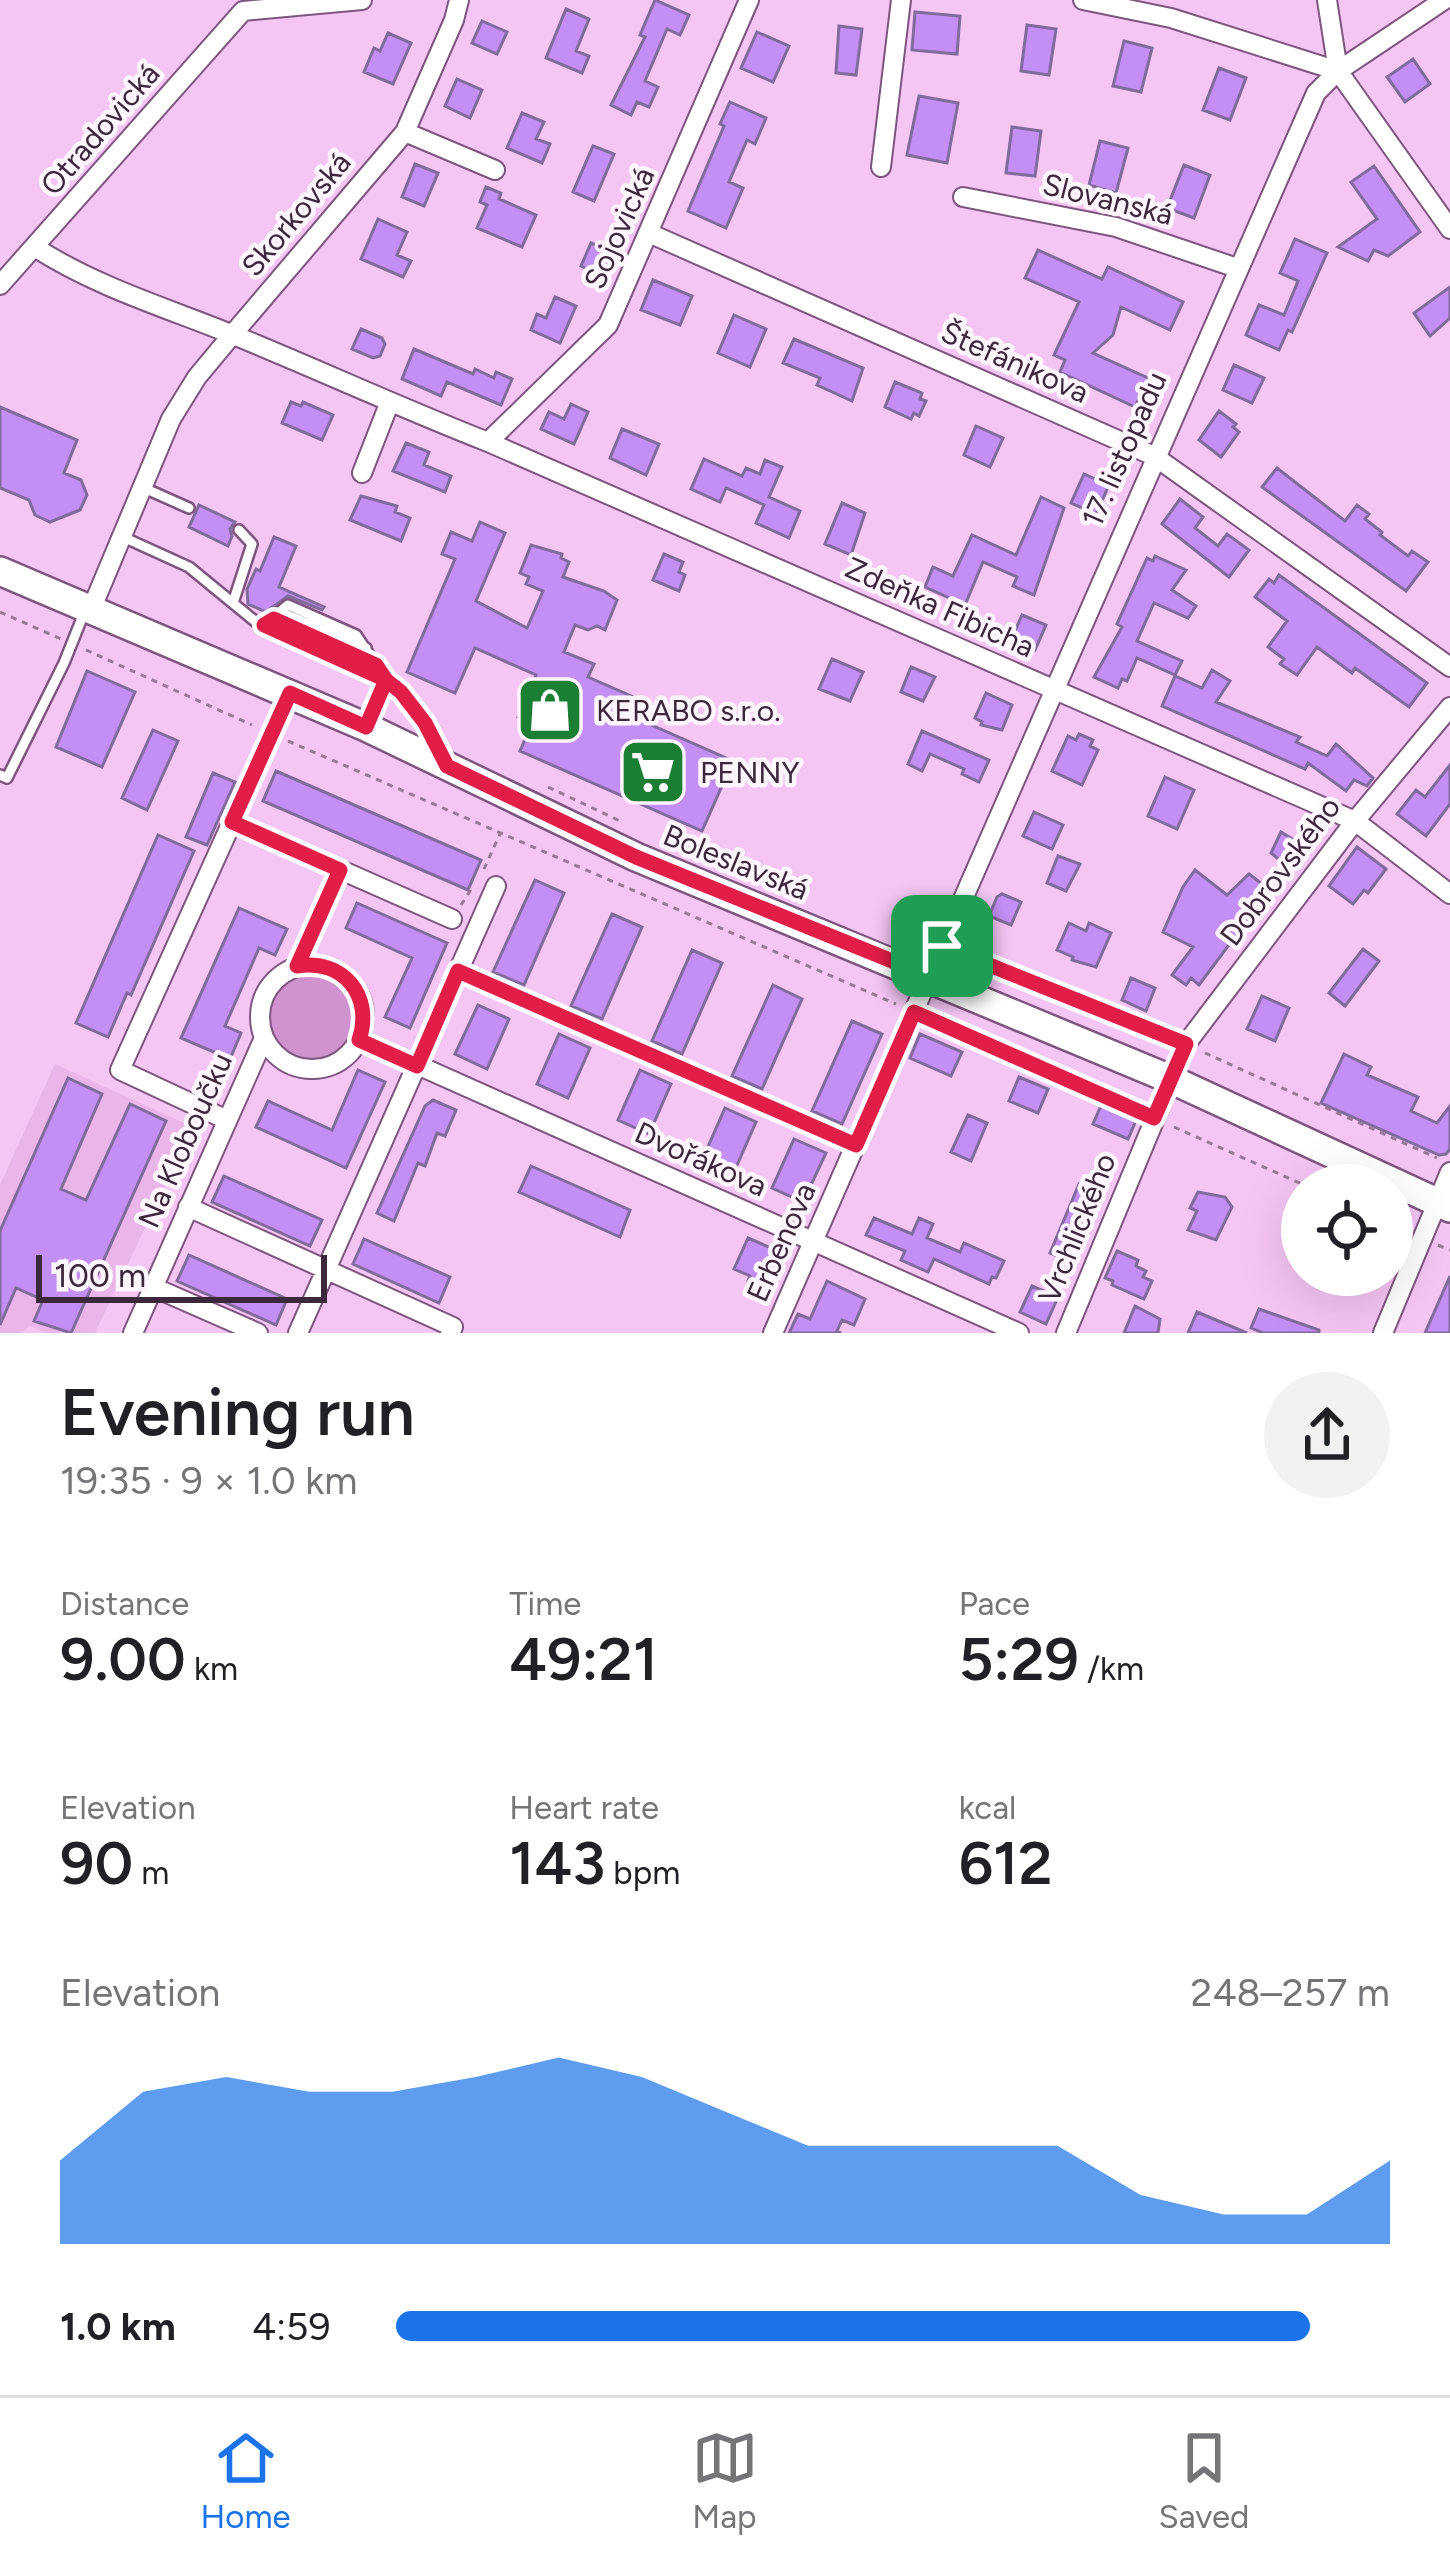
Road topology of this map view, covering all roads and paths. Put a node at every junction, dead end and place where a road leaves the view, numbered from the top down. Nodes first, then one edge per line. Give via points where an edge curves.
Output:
1 (362, 0) edge
2 (459, 0) edge
3 (749, 0) edge
4 (901, 0) edge
5 (1083, 0) edge
6 (1327, 0) edge
7 (1444, 0) edge
8 (1338, 71) junction
9 (405, 132) junction
10 (881, 167) dead end
11 (495, 170) dead end
12 (963, 197) dead end
13 (1450, 229) edge
14 (650, 234) junction
15 (36, 248) junction
16 (1237, 268) junction
17 (0, 285) edge
18 (232, 335) junction
19 (389, 404) junction
20 (488, 442) junction
21 (1154, 456) junction
22 (362, 473) dead end
23 (144, 488) junction
24 (189, 508) dead end
25 (239, 530) dead end
26 (123, 537) junction
27 (0, 571) edge
28 (233, 603) junction
29 (88, 609) junction
30 (273, 618) junction
31 (376, 665) junction
32 (1450, 667) edge
33 (386, 680) junction
34 (1052, 689) junction
35 (290, 693) junction
36 (1450, 707) edge
37 (366, 727) junction
38 (447, 766) junction
39 (0, 775) edge
40 (1355, 821) junction
41 (232, 822) junction
42 (500, 832) dead end
43 (568, 861) dead end
44 (340, 870) junction
45 (496, 886) dead end
46 (1450, 894) edge
47 (452, 919) joint
48 (890, 941) dead end
49 (942, 946) junction
50 (297, 966) junction
51 (458, 971) junction
52 (929, 976) junction
53 (914, 1012) junction
54 (264, 1038) junction
55 (359, 1040) junction
56 (1186, 1044) junction
57 (417, 1066) junction
58 (1170, 1079) junction
59 (1154, 1118) junction
60 (226, 1120) junction
61 (856, 1145) junction
62 (1450, 1160) edge
63 (1450, 1172) edge
64 (1281, 1175) edge
65 (1443, 1204) edge
66 (188, 1207) junction
67 (813, 1242) junction
68 (328, 1271) junction
69 (153, 1286) junction
70 (133, 1333) edge
71 (258, 1333) edge
72 (298, 1333) edge
73 (450, 1333) edge
74 (773, 1333) edge
75 (1019, 1333) edge
76 (1066, 1333) edge
77 (1383, 1333) edge

1 - 15 street, Otradovická via 243,11
2 - 9 street, Skorkovská
3 - 14 street, Sojovická
4 - 10 street
5 - 8 street via 1171,18
6 - 8 street
7 - 8 street, 17. listopadu
8 - 13 street
8 - 16 street, 17. listopadu via 1316,93
9 - 11 street
9 - 18 street, Skorkovská
12 - 16 street, Slovanská via 1116,227
14 - 20 street, Sojovická via 608,325
14 - 21 street, Štefánikova
15 - 17 street, Otradovická
15 - 18 street, Zdeňka Fibicha via 79,276
16 - 21 street, 17. listopadu
18 - 19 street, Zdeňka Fibicha
18 - 23 street, Skorkovská via 171,419
19 - 20 street, Zdeňka Fibicha
19 - 22 street
20 - 34 street, Zdeňka Fibicha
21 - 32 street, Štefánikova
21 - 34 street, 17. listopadu
23 - 24 lane
23 - 26 street, Skorkovská
25 - 28 lane via 252,544
26 - 28 lane via 189,567
26 - 29 street, Skorkovská
27 - 29 main road, Boleslavská
28 - 30 lane
29 - 35 main road, Boleslavská
29 - 39 lane via 7,778
30 - 31 lane
30 - 31 lane via 366,648
30 - 33 lane
31 - 33 lane
33 - 37 lane
33 - 38 lane via 425,723
34 - 40 street, Zdeňka Fibicha
34 - 49 street, 17. listopadu
35 - 37 main road, Boleslavská
35 - 41 street
36 - 40 street, Dobrovského
37 - 38 main road, Boleslavská
38 - 52 main road, Boleslavská via 636,857
40 - 46 street, Zdeňka Fibicha
40 - 56 street, Dobrovského
41 - 44 street
41 - 60 street via 120,1070
42 - 47 path
43 - 53 path
44 - 47 street
44 - 50 street, Na Kloboučku
45 - 51 street
48 - 49 path via 914,933
49 - 52 street, 17. listopadu
49 - 56 path
50 - 54 street, Na Kloboučku via 262,999
50 - 55 street via 329,967 355,987 364,1018
51 - 57 street
51 - 61 street
52 - 53 street, Erbenova
52 - 58 main road, Boleslavská
53 - 59 path
53 - 61 street, Erbenova
54 - 55 street, Na Kloboučku via 277,1056 306,1069 338,1063
54 - 60 street, Na Kloboučku
55 - 57 street, Dvořákova
56 - 58 street, Dobrovského
56 - 62 path
57 - 67 street, Dvořákova
57 - 68 street
58 - 59 street, Vrchlického
58 - 65 main road, Boleslavská
59 - 64 path
59 - 76 street, Vrchlického
60 - 66 street, Na Kloboučku
61 - 67 street, Erbenova
63 - 65 street
65 - 77 street
66 - 68 street
66 - 69 street, Na Kloboučku
67 - 74 street, Erbenova
67 - 75 street, Dvořákova
68 - 72 street
68 - 73 street via 453,1327
69 - 70 street, Na Kloboučku
69 - 71 street

